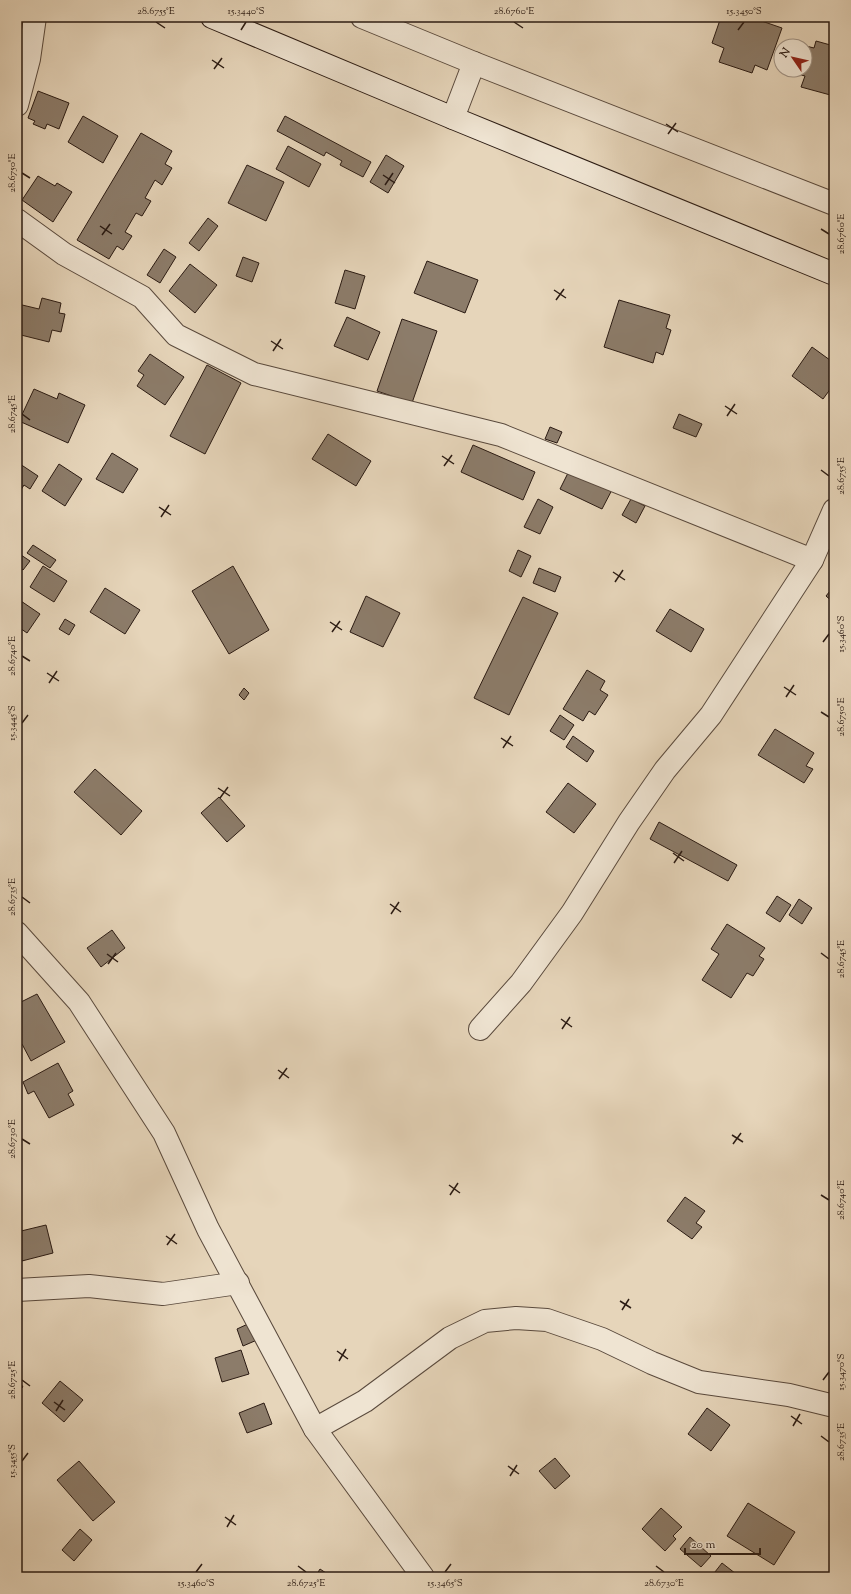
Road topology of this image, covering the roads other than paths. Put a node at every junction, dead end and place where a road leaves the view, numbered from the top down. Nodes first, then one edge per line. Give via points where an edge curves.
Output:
1 (35, 17) edge
2 (212, 17) edge
3 (362, 17) edge
4 (474, 63) junction
5 (17, 106) edge
6 (453, 118) junction
7 (834, 204) edge
8 (17, 220) edge
9 (834, 274) edge
10 (834, 510) edge
11 (812, 560) junction
12 (17, 934) edge
13 (480, 1029) dead end
14 (238, 1283) junction
15 (17, 1290) edge
16 (834, 1406) edge
17 (315, 1430) junction
18 (423, 1577) edge

1 - 5 street via 30,59
2 - 6 street
3 - 4 street
4 - 6 street
4 - 7 street
6 - 9 street
8 - 11 street via 64,254 142,297 176,335 254,374 501,435
10 - 11 street
11 - 13 street via 711,716 665,770 572,913 521,983
12 - 14 street via 79,1002 164,1133 208,1229
14 - 15 street via 163,1294 89,1286
14 - 17 street
16 - 17 street via 789,1395 699,1382 602,1339 548,1320 516,1318 485,1322 450,1338 365,1401
17 - 18 street

